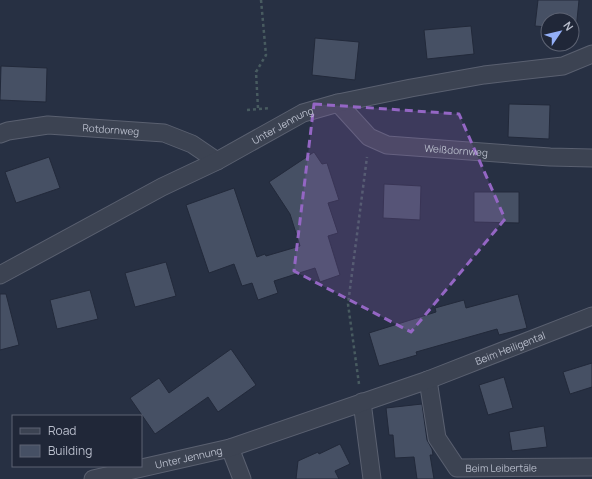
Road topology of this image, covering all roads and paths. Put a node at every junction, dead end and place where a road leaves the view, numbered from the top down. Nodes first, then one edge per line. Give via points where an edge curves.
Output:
1 (261, 0) edge
2 (592, 54) edge
3 (338, 103) junction
4 (248, 110) dead end
5 (0, 134) edge
6 (369, 137) junction
7 (592, 158) edge
8 (216, 161) junction
9 (0, 275) edge
10 (592, 316) edge
11 (428, 380) junction
12 (362, 402) junction
13 (230, 448) junction
14 (592, 467) edge
15 (149, 473) edge
16 (93, 479) edge
17 (242, 479) edge
18 (372, 479) edge

1 - 4 path via 266,55 256,72 258,108
2 - 3 street, Unter Jennung via 563,66 484,75
3 - 6 street, Weißdornweg
3 - 8 street, Unter Jennung via 302,113
5 - 8 street, Rotdornweg via 48,125 164,133 192,144
6 - 7 street, Weißdornweg via 387,145
6 - 12 path via 348,304
8 - 9 street, Unter Jennung via 162,186
10 - 11 street, Beim Heiligental
11 - 12 street, Unter Jennung
11 - 14 street, Beim Leibertäle via 437,438 457,468
12 - 13 street, Unter Jennung
12 - 18 street
13 - 15 street, Unter Jennung
13 - 17 street, Unter Jennung
15 - 16 street, Unter Jennung

